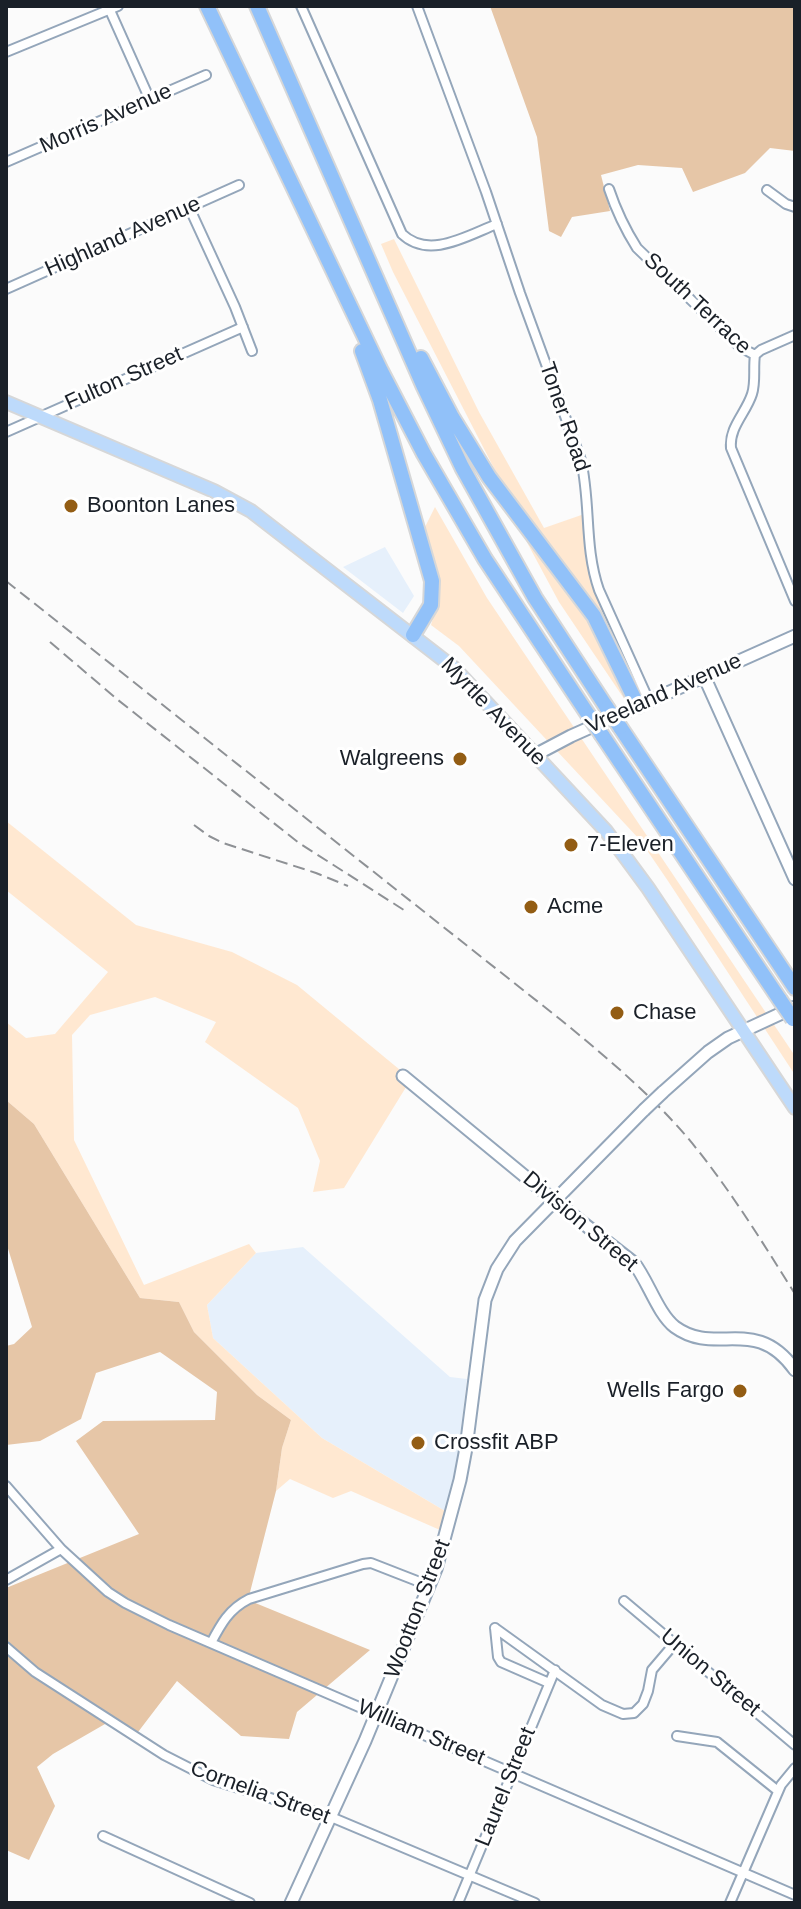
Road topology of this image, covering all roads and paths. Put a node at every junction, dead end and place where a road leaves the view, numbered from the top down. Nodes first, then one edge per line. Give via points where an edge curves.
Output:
1 (207, 6) edge
2 (257, 6) edge
3 (301, 6) edge
4 (417, 6) edge
5 (112, 7) edge
6 (6, 52) edge
7 (206, 75) dead end
8 (150, 100) junction
9 (6, 162) edge
10 (239, 185) dead end
11 (609, 189) dead end
12 (767, 190) dead end
13 (301, 203) junction
14 (189, 207) junction
15 (795, 207) edge
16 (497, 224) junction
17 (359, 238) junction
18 (6, 289) edge
19 (243, 327) junction
20 (795, 335) edge
21 (252, 351) dead end
22 (755, 355) junction
23 (6, 402) edge
24 (38, 417) junction
25 (6, 432) edge
26 (795, 601) edge
27 (413, 635) junction
28 (795, 636) edge
29 (704, 676) junction
30 (644, 704) junction
31 (535, 755) junction
32 (795, 879) edge
33 (795, 988) edge
34 (794, 1016) edge
35 (743, 1029) junction
36 (403, 1076) dead end
37 (795, 1108) edge
38 (556, 1202) junction
39 (795, 1370) edge
40 (6, 1486) edge
41 (61, 1549) junction
42 (6, 1580) edge
43 (430, 1586) junction
44 (624, 1601) dead end
45 (211, 1643) junction
46 (675, 1643) junction
47 (6, 1647) edge
48 (555, 1670) junction
49 (549, 1683) junction
50 (377, 1713) junction
51 (677, 1736) dead end
52 (795, 1745) edge
53 (795, 1768) edge
54 (512, 1772) junction
55 (778, 1791) junction
56 (331, 1817) junction
57 (103, 1836) dead end
58 (742, 1872) junction
59 (470, 1876) junction
60 (795, 1895) edge
61 (250, 1903) edge
62 (291, 1903) edge
63 (458, 1903) edge
64 (535, 1903) edge
65 (730, 1903) edge

1 - 13 highway
2 - 17 highway
3 - 16 street via 402,234 415,244 432,246
4 - 16 street, Toner Road
5 - 6 street
5 - 8 street
7 - 8 street, Morris Avenue
8 - 9 street, Morris Avenue
10 - 14 street, Highland Avenue
11 - 22 street, South Terrace via 637,248 740,347
12 - 15 street
13 - 27 highway via 374,382 429,571 431,605
13 - 34 highway, bridge via 388,384 485,559
14 - 18 street, Highland Avenue
14 - 19 street
16 - 30 street, Toner Road via 581,460 593,575
17 - 30 highway via 464,437 594,616
17 - 33 highway, bridge via 436,413 535,598
19 - 21 street
19 - 24 street, Fulton Street
20 - 22 street
22 - 26 street, South Terrace via 752,395 733,432 731,448
23 - 24 main road, Myrtle Avenue
24 - 25 street, Fulton Street
24 - 27 main road, Myrtle Avenue via 251,511
27 - 31 main road, Myrtle Avenue via 471,684
28 - 29 street, Vreeland Avenue
29 - 30 street, Vreeland Avenue
29 - 32 street
30 - 31 street, Vreeland Avenue
31 - 35 main road, Myrtle Avenue via 621,850
34 - 35 street, Wootton Street
35 - 37 main road, Myrtle Avenue
35 - 38 street, Wootton Street, bridge via 663,1092
36 - 38 street, Division Street
38 - 39 street, Division Street via 634,1263 675,1327 704,1337 766,1343
38 - 43 street, Wootton Street via 515,1241 490,1284 464,1459
40 - 41 street, William Street
41 - 42 street
41 - 45 street, William Street via 125,1603
43 - 45 street via 363,1564 239,1604
43 - 50 street, Wootton Street
44 - 46 street, Union Street
45 - 50 street, William Street
46 - 48 street via 652,1670 643,1704 629,1714 602,1705
46 - 52 street, Union Street
47 - 56 street, Cornelia Street via 35,1672 183,1766
48 - 49 street, Laurel Street
48 - 49 street via 495,1628 501,1662
49 - 54 street, Laurel Street
50 - 54 street, William Street
50 - 56 street, Wootton Street
51 - 55 street via 717,1742
53 - 55 street
54 - 58 street, William Street
54 - 59 street, Laurel Street
55 - 58 street
56 - 59 street, Cornelia Street
56 - 62 street, Wootton Street
57 - 61 street
58 - 60 street, William Street
58 - 65 street
59 - 63 street, Laurel Street
59 - 64 street, Cornelia Street

